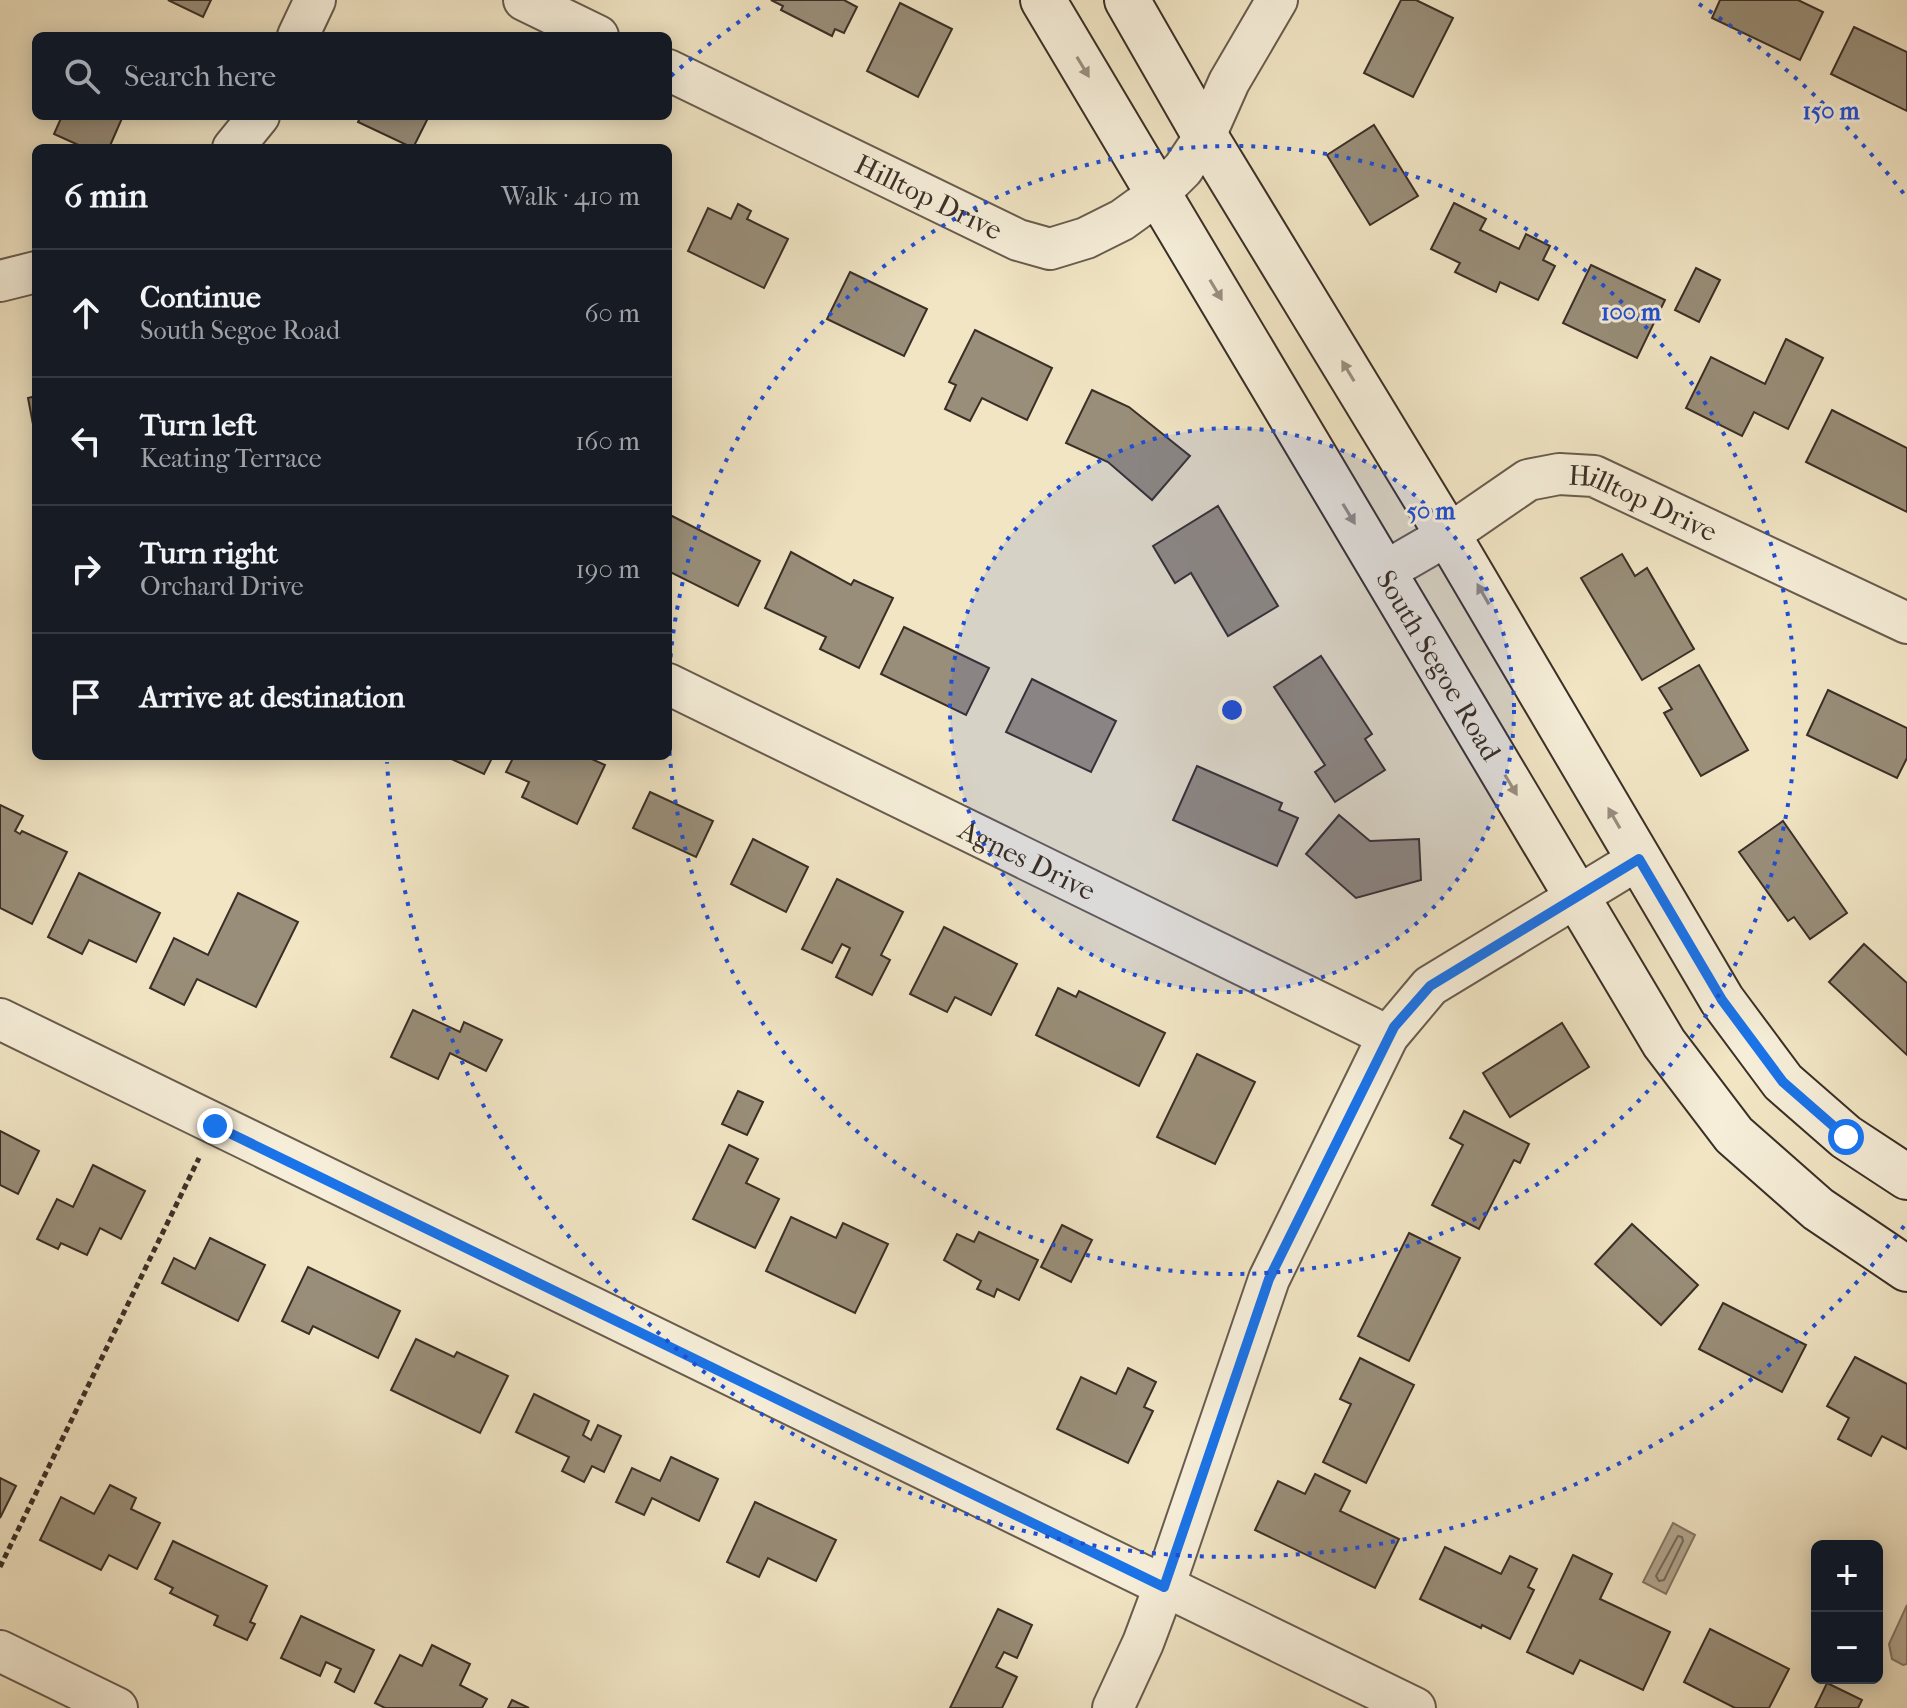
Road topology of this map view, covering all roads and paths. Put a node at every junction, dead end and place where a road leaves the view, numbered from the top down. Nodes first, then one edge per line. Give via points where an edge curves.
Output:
1 (315, 0) edge
2 (524, 0) edge
3 (1043, 0) edge
4 (1127, 0) edge
5 (1277, 0) edge
6 (300, 32) edge
7 (590, 32) edge
8 (672, 72) edge
9 (256, 120) edge
10 (236, 144) edge
11 (1182, 166) junction
12 (32, 273) edge
13 (0, 281) edge
14 (1448, 535) junction
15 (1384, 572) junction
16 (1907, 623) edge
17 (672, 686) edge
18 (1639, 859) junction
19 (1577, 896) junction
20 (0, 1019) edge
21 (1388, 1036) junction
22 (199, 1158) dead end
23 (1907, 1177) edge
24 (1907, 1269) edge
25 (0, 1567) edge
26 (1164, 1587) junction
27 (0, 1651) edge
28 (117, 1708) edge
29 (1113, 1708) edge
30 (1415, 1708) edge

1 - 6 street
2 - 7 street
3 -> 11 street, South Segoe Road
4 - 11 street, South Segoe Road
5 - 11 street
8 - 11 street, Hilltop Drive via 1018,240 1050,249 1122,220
9 - 10 street
14 -> 11 street, South Segoe Road
11 -> 15 street, South Segoe Road
12 - 13 street
14 - 15 street, Hilltop Drive
14 - 16 street, Hilltop Drive via 1528,480 1559,474 1594,476
18 -> 14 street, South Segoe Road
15 -> 19 street, South Segoe Road
17 - 21 street, Agnes Drive
18 - 19 street
18 - 23 street, South Segoe Road via 1722,1000 1783,1082 1846,1137
19 - 21 street via 1430,986
19 - 24 street, South Segoe Road via 1664,1043 1734,1135 1818,1209
20 - 26 street
21 - 26 street via 1269,1279
22 - 25 path
26 - 29 street
26 - 30 street
27 - 28 street

